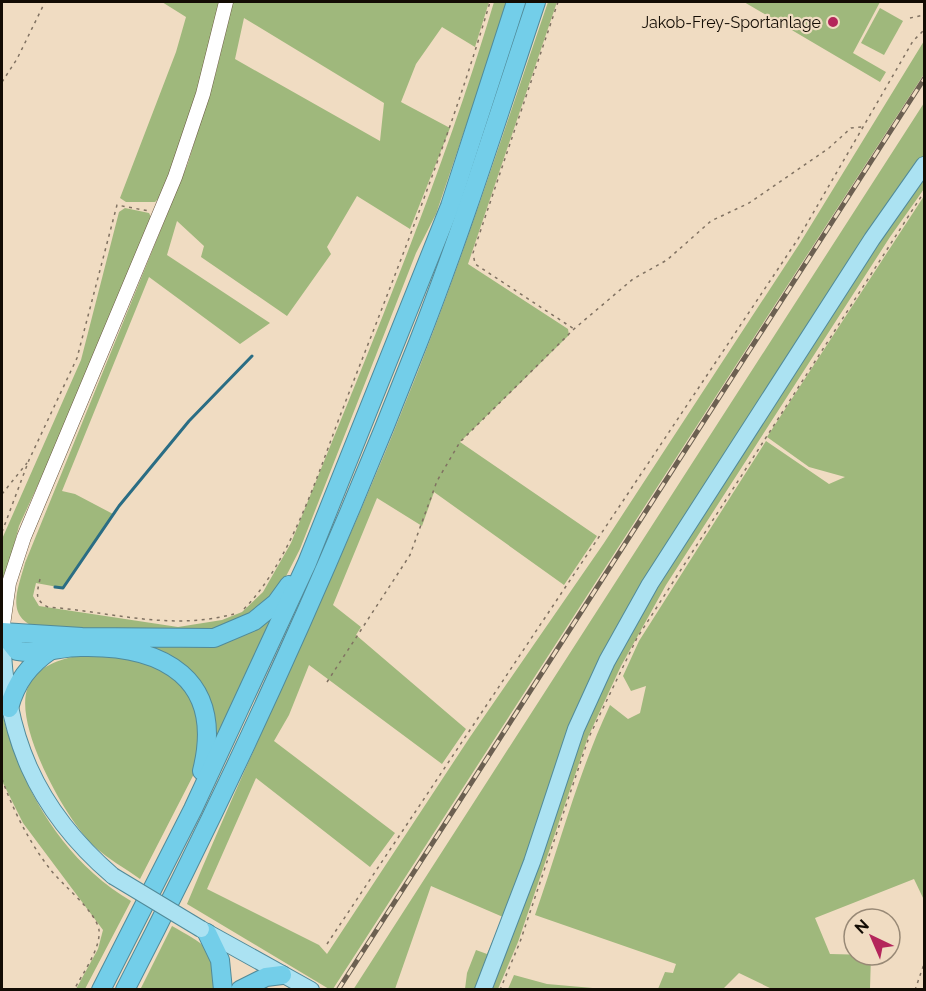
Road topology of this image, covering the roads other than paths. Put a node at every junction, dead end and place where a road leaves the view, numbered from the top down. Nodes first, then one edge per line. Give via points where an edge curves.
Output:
1 (225, 2) edge
2 (516, 2) edge
3 (536, 2) edge
4 (924, 165) edge
5 (307, 563) junction
6 (2, 632) edge
7 (51, 650) junction
8 (9, 708) junction
9 (193, 809) junction
10 (204, 931) junction
11 (278, 982) edge
12 (305, 988) edge
13 (101, 990) edge
14 (125, 990) edge
15 (224, 990) edge
16 (240, 990) edge
17 (483, 990) edge

1 - 6 street via 203,93 162,213 24,537 9,583
2 - 5 highway via 450,206
3 - 14 highway via 419,342 322,578 209,824
4 - 17 main road via 872,239 650,584 607,662 576,729 532,862
5 - 6 highway via 265,614 243,628 214,638
5 - 9 highway
6 - 7 highway via 17,651
6 - 8 main road
7 - 8 highway via 24,675
7 - 9 highway via 80,646 140,651 165,661 186,678 202,703 208,732 208,749
8 - 10 main road, bridge via 25,759 50,807 84,849 113,876
9 - 13 highway
10 - 11 main road
10 - 15 highway via 220,960
11 - 12 main road
11 - 16 highway via 266,977

